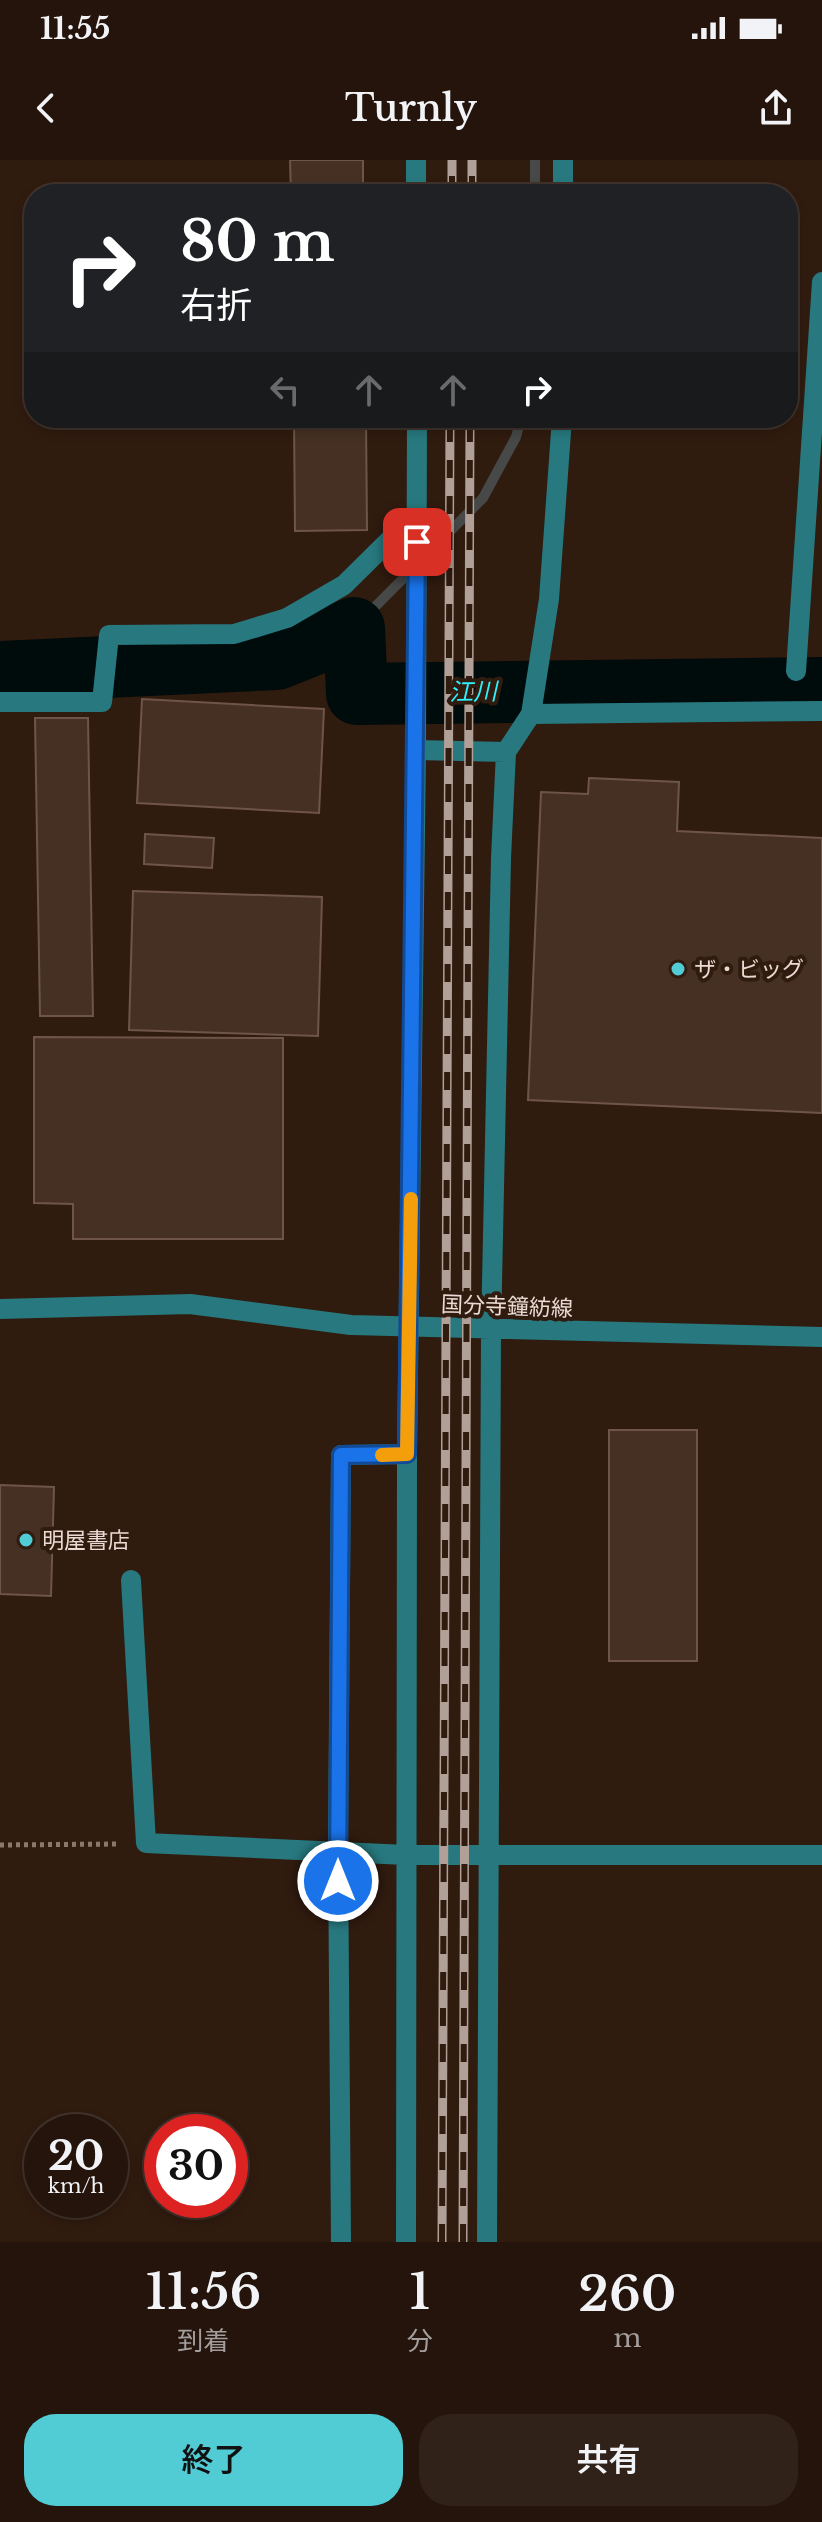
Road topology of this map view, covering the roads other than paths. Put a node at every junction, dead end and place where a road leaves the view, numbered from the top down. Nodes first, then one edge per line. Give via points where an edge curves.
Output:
1 (416, 160) edge
2 (563, 160) edge
3 (416, 184) edge
4 (563, 184) edge
5 (822, 282) edge
6 (417, 428) edge
7 (561, 428) edge
8 (417, 513) junction
9 (796, 671) dead end
10 (0, 702) edge
11 (822, 711) edge
12 (531, 714) junction
13 (416, 750) junction
14 (506, 752) junction
15 (0, 1309) edge
16 (410, 1326) junction
17 (491, 1330) junction
18 (822, 1337) edge
19 (407, 1454) junction
20 (131, 1580) dead end
21 (338, 1851) junction
22 (490, 1854) junction
23 (406, 1855) junction
24 (822, 1855) edge
25 (341, 2242) edge
26 (406, 2242) edge
27 (487, 2242) edge

1 - 3 street
2 - 4 street
5 - 9 street
6 - 8 street
7 - 12 street via 549,599
8 - 10 street via 344,585 287,618 234,634 109,635 102,702
8 - 13 street
11 - 12 street
12 - 14 street
13 - 14 street
13 - 16 street
14 - 17 street
15 - 16 street, 国分寺鐘紡線 via 190,1304 351,1325
16 - 17 street, 国分寺鐘紡線
16 - 19 street
17 - 18 street, 国分寺鐘紡線
17 - 22 street
19 - 21 street via 341,1455
19 - 23 street
20 - 21 street via 146,1843
21 - 23 street
21 - 25 street
22 - 23 street
22 - 24 street
22 - 27 street
23 - 26 street

